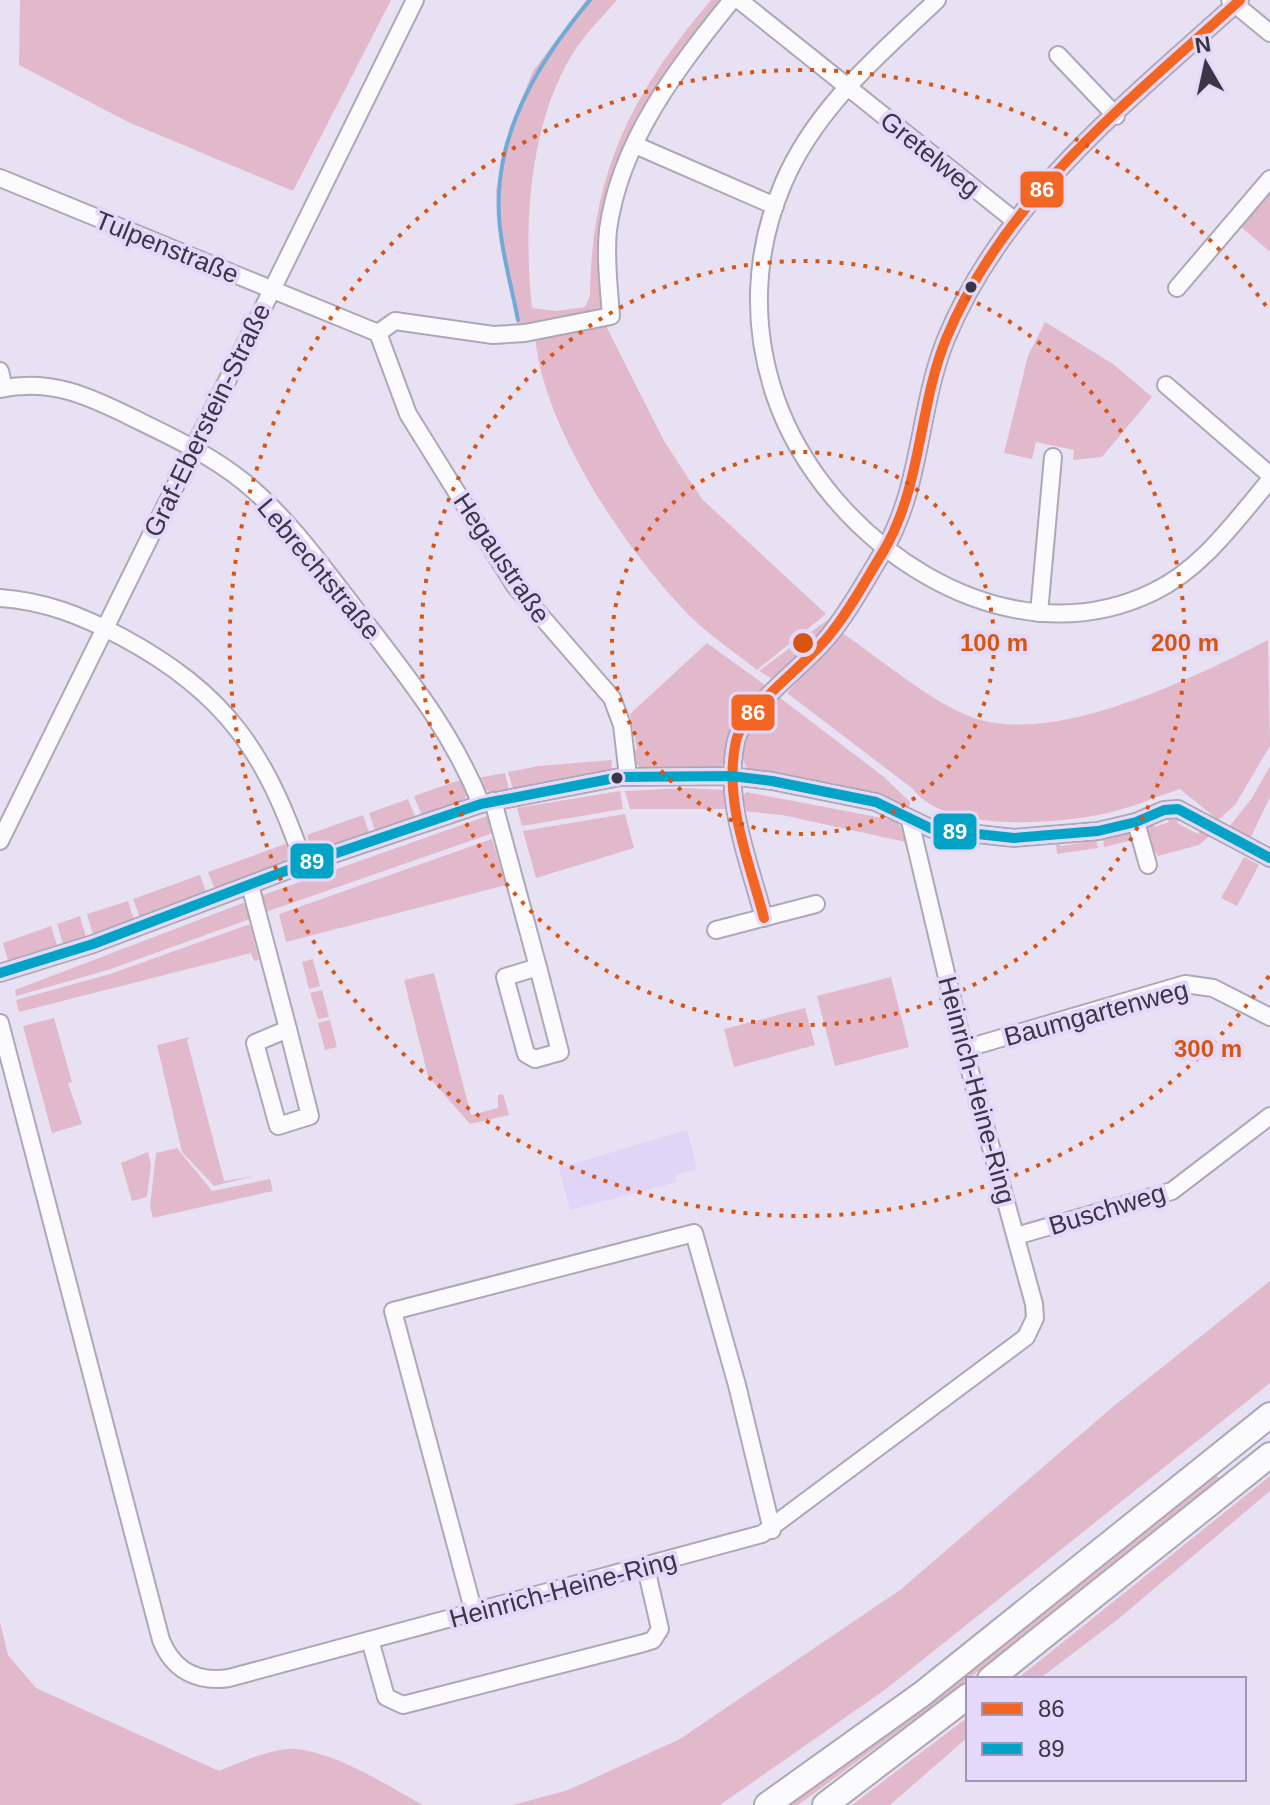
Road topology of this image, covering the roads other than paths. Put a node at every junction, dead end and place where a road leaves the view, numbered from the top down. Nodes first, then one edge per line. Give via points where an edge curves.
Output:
1 (415, 0) edge
2 (732, 0) edge
3 (739, 0) edge
4 (937, 0) edge
5 (1235, 1) edge
6 (1270, 33) edge
7 (1058, 55) dead end
8 (847, 87) junction
9 (1116, 116) junction
10 (635, 145) junction
11 (0, 178) edge
12 (1270, 179) edge
13 (775, 206) junction
14 (1014, 220) junction
15 (1177, 288) dead end
16 (270, 289) junction
17 (378, 333) junction
18 (0, 371) edge
19 (1166, 385) dead end
20 (2, 388) edge
21 (194, 448) junction
22 (1053, 457) dead end
23 (1270, 478) edge
24 (885, 548) junction
25 (0, 598) edge
26 (1039, 613) junction
27 (104, 628) junction
28 (628, 776) junction
29 (731, 776) junction
30 (487, 802) junction
31 (910, 821) junction
32 (1136, 822) junction
33 (0, 841) edge
34 (1270, 858) edge
35 (304, 864) junction
36 (1148, 865) dead end
37 (250, 885) junction
38 (816, 904) dead end
39 (764, 918) junction
40 (716, 930) dead end
41 (538, 967) junction
42 (0, 973) edge
43 (1270, 1017) edge
44 (0, 1023) edge
45 (288, 1029) junction
46 (964, 1049) junction
47 (1270, 1116) edge
48 (1016, 1236) junction
49 (1270, 1415) edge
50 (1270, 1455) edge
51 (772, 1530) junction
52 (646, 1568) junction
53 (474, 1613) junction
54 (370, 1640) junction
55 (992, 1677) edge
56 (966, 1698) edge
57 (767, 1805) edge
58 (825, 1805) edge

1 - 16 street, Graf-Eberstein-Straße
2 - 10 street via 671,80
3 - 8 street, Gretelweg
4 - 8 street
5 - 6 street
5 - 9 street
7 - 9 street
8 - 13 street via 805,142
8 - 14 street, Gretelweg
9 - 14 street via 1042,185
10 - 13 street
10 - 17 street via 614,198 608,234 611,316 493,335 395,321
11 - 16 street, Tulpenstraße
12 - 15 street
13 - 24 street via 757,286 775,395 819,479
14 - 24 street via 965,297 942,349 907,497
16 - 17 street, Tulpenstraße
16 - 21 street, Graf-Eberstein-Straße
17 - 28 street, Hegaustraße via 408,414 515,586 612,698 622,725
18 - 20 street
19 - 23 street
20 - 21 street, Lebrechtstraße via 37,385 74,391
21 - 27 street, Graf-Eberstein-Straße
21 - 30 street, Lebrechtstraße via 256,492 319,562 449,733
22 - 26 street
23 - 26 street via 1196,563 1168,584 1108,609
24 - 26 street via 962,592
24 - 29 street via 826,640 742,725
25 - 27 street via 56,607
27 - 33 street, Graf-Eberstein-Straße
27 - 35 street via 177,670 235,725 275,787
28 - 29 street
28 - 30 street
29 - 31 street via 876,802
29 - 39 street
30 - 35 street
30 - 41 street, Lebrechtstraße
31 - 32 street via 1014,838 1073,835
31 - 46 street, Heinrich-Heine-Ring
32 - 34 street via 1178,809
32 - 36 street
35 - 37 street
37 - 42 street
37 - 45 street
38 - 39 street
39 - 40 street
41 - 41 street, Lebrechtstraße via 560,1052 535,1059 526,1054 505,977
43 - 46 street, Baumgartenweg via 1213,988 1185,984
44 - 54 street, Heinrich-Heine-Ring via 166,1653 187,1673 211,1681
45 - 45 street via 255,1043 278,1126 310,1116
46 - 48 street, Heinrich-Heine-Ring
47 - 48 street, Buschweg via 1172,1191
48 - 51 street, Heinrich-Heine-Ring via 1034,1304 1035,1318 1026,1337
49 - 57 highway via 922,1694
50 - 55 highway
51 - 52 street, Heinrich-Heine-Ring
51 - 53 street via 694,1233 393,1311
52 - 53 street, Heinrich-Heine-Ring
52 - 54 street via 660,1629 644,1643 403,1705 386,1697
53 - 54 street, Heinrich-Heine-Ring
56 - 58 highway

